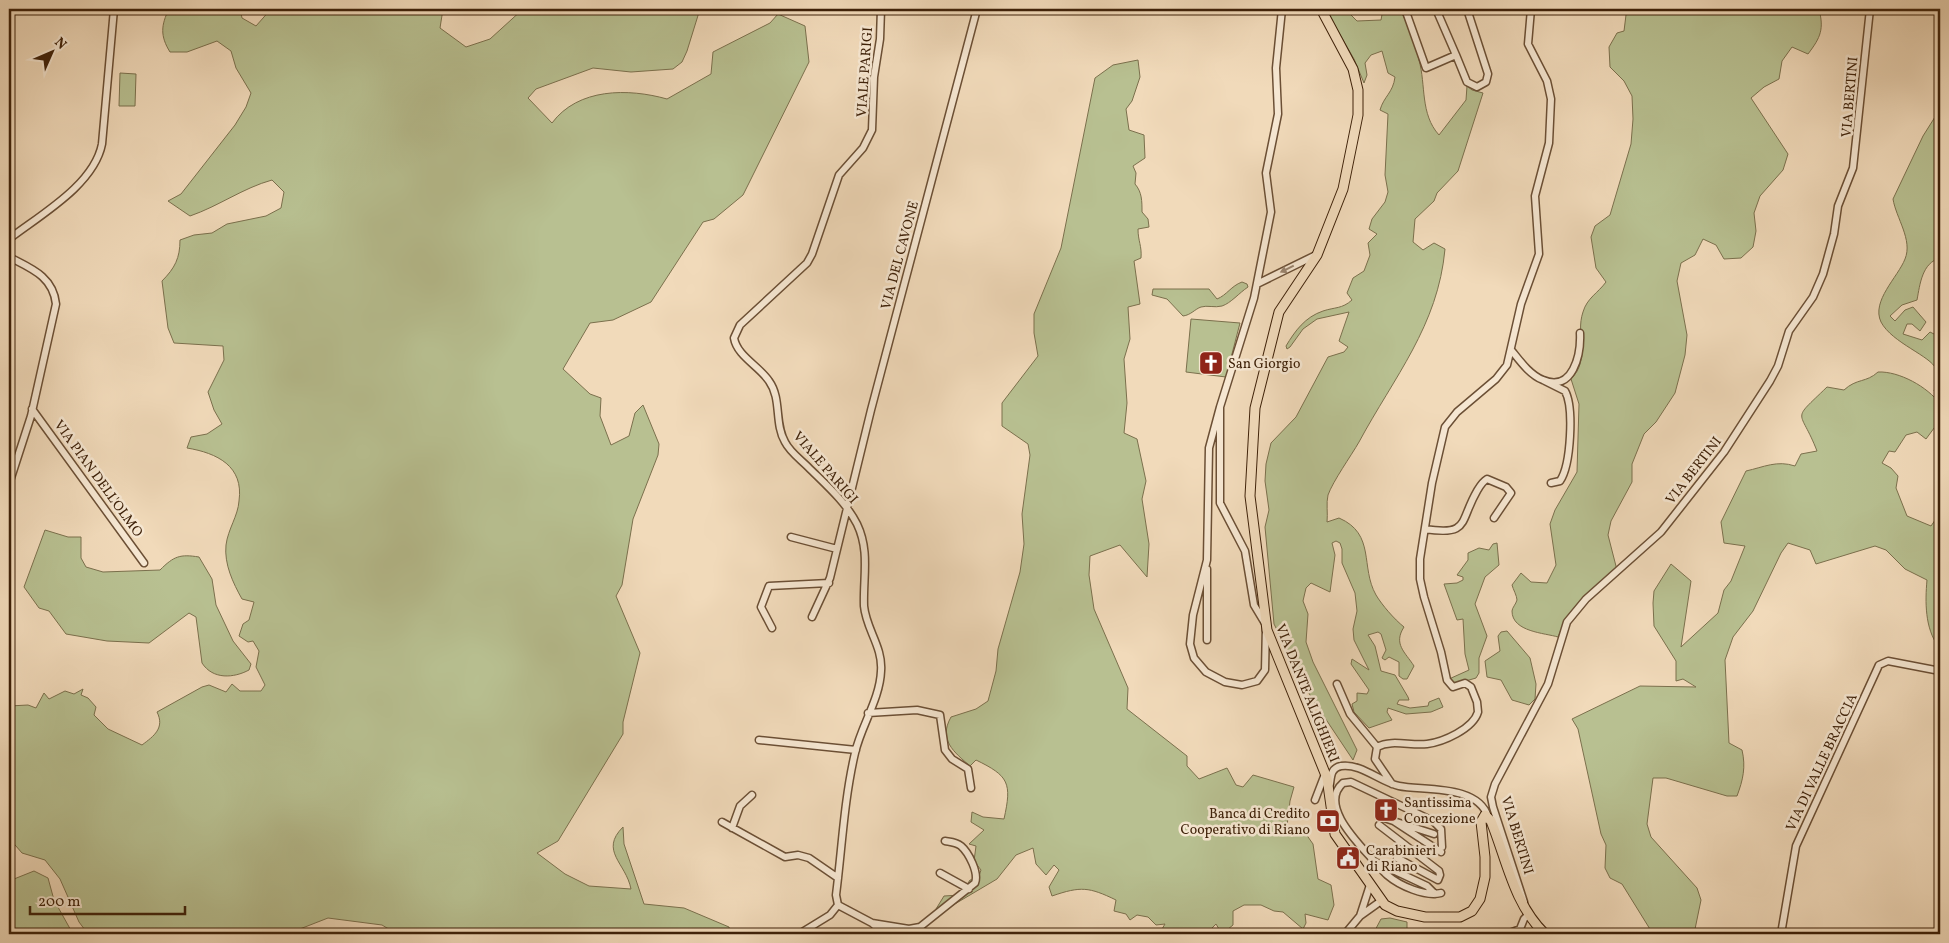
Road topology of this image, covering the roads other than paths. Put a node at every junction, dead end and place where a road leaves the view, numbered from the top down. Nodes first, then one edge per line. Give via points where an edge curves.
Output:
1 (114, 9) edge
2 (881, 9) edge
3 (977, 9) edge
4 (1282, 9) edge
5 (1321, 9) edge
6 (1405, 9) edge
7 (1436, 9) edge
8 (1467, 9) edge
9 (1531, 9) edge
10 (1870, 9) edge
11 (1456, 55) junction
12 (9, 239) edge
13 (1317, 254) junction
14 (9, 257) edge
15 (1257, 284) junction
16 (1580, 333) dead end
17 (1512, 351) junction
18 (1543, 380) junction
19 (1220, 407) junction
20 (32, 409) junction
21 (1551, 483) dead end
22 (10, 484) edge
23 (847, 508) junction
24 (1494, 518) dead end
25 (1425, 529) junction
26 (791, 538) dead end
27 (837, 549) junction
28 (1207, 560) junction
29 (144, 563) dead end
30 (828, 583) junction
31 (812, 617) dead end
32 (1266, 625) junction
33 (772, 628) dead end
34 (1207, 640) dead end
35 (1940, 671) edge
36 (1337, 684) dead end
37 (868, 713) junction
38 (759, 740) dead end
39 (1377, 747) junction
40 (856, 750) junction
41 (1325, 773) junction
42 (1392, 784) junction
43 (971, 788) dead end
44 (1330, 788) junction
45 (752, 795) dead end
46 (1315, 800) dead end
47 (1334, 805) junction
48 (1488, 817) junction
49 (722, 822) dead end
50 (1379, 825) dead end
51 (732, 828) junction
52 (1434, 834) dead end
53 (945, 841) dead end
54 (1397, 858) dead end
55 (940, 873) dead end
56 (838, 878) junction
57 (1370, 885) junction
58 (969, 888) junction
59 (1438, 894) dead end
60 (1381, 901) junction
61 (838, 905) junction
62 (1527, 913) junction
63 (1360, 916) junction
64 (872, 923) junction
65 (800, 934) edge
66 (884, 934) edge
67 (1345, 934) edge
68 (1506, 934) edge
69 (1545, 934) edge
70 (1781, 934) edge

1 - 12 street via 98,160 77,185
2 - 23 street, VIALE PARIGI via 873,85 874,120 868,140 839,175 806,263 740,325 734,338 738,349 765,375 773,388 780,429 786,443
3 - 23 street, VIA DEL CAVONE
4 - 15 street via 1277,64 1278,114 1266,173 1271,207
5 - 13 main road, VIA DANTE ALIGHIERI via 1352,64 1359,101 1348,172
6 - 11 street via 1426,68
7 - 11 street
8 - 11 street via 1488,71 1485,84 1477,87 1469,84
9 - 17 street via 1527,42 1550,89 1551,121 1535,196 1539,254 1521,304
10 - 62 street, VIA BERTINI via 1854,163 1839,202 1830,250 1813,298 1789,331 1770,381 1724,452 1661,532 1586,599 1567,622 1548,684 1495,784 1493,806
13 -> 15 street
13 - 32 main road, VIA DANTE ALIGHIERI via 1279,312 1254,414 1250,496
14 - 20 street via 44,277 55,300 55,313
15 - 19 street
16 - 18 street via 1580,355 1571,373 1559,381
17 - 18 street
17 - 25 street via 1500,374 1459,410 1445,427
18 - 21 street via 1564,390 1568,396 1566,470 1560,481
19 - 28 street via 1209,448
19 - 32 street via 1220,500 1246,553 1254,605
20 - 22 street
20 - 29 street, VIA PIAN DELL'OLMO
23 - 27 street, VIA DEL CAVONE
23 - 37 street, VIALE PARIGI via 865,550 865,610 881,660 880,681
24 - 25 street via 1511,493 1506,486 1487,480 1477,491 1459,528 1450,531
25 - 39 street via 1420,582 1447,680 1453,687 1465,684 1472,688 1478,714 1466,726 1433,742 1388,743
26 - 27 street
27 - 30 street, VIA DEL CAVONE
28 - 32 street via 1190,640 1194,658 1204,671 1233,684 1244,685 1258,680 1267,665
28 - 34 street
30 - 31 street, VIA DEL CAVONE
30 - 33 street via 769,586 761,607
32 - 41 main road, VIA DANTE ALIGHIERI via 1272,648
35 - 70 street, VIA DI VALLE BRACCIA via 1886,661 1879,665 1796,846
36 - 39 street via 1350,714
37 - 40 street, VIALE PARIGI
37 - 43 street via 917,710 940,715 945,750 968,769
38 - 40 street
39 - 42 street via 1375,759
40 - 56 street, VIALE PARIGI via 846,800
41 - 44 main road, VIA DANTE ALIGHIERI
41 - 46 street
42 - 44 street via 1360,769 1343,766 1332,771
42 - 48 street via 1437,788 1462,795 1482,806
44 - 47 main road, VIA DANTE ALIGHIERI
45 - 51 street via 740,806
47 - 52 street via 1340,786 1345,782 1352,783 1435,822 1441,829 1441,849 1387,818
47 - 57 main road, VIA DANTE ALIGHIERI via 1336,837
47 - 59 street via 1351,834 1392,878 1421,892
48 - 60 main road via 1484,815 1481,822 1486,857 1483,888 1472,911 1460,917 1426,917 1397,911
48 - 62 main road
49 - 51 street
50 - 54 street via 1441,873 1438,880
51 - 56 street via 786,857 810,858
53 - 58 street via 962,847 973,865 976,880
55 - 58 street
56 - 61 street, VIALE PARIGI
57 - 60 main road, VIA DANTE ALIGHIERI
57 - 63 street
58 - 64 street via 914,929
60 - 63 street
61 - 64 street
61 - 65 street via 830,915
62 - 68 street via 1520,929
62 - 69 main road
63 - 67 street
64 - 66 street

